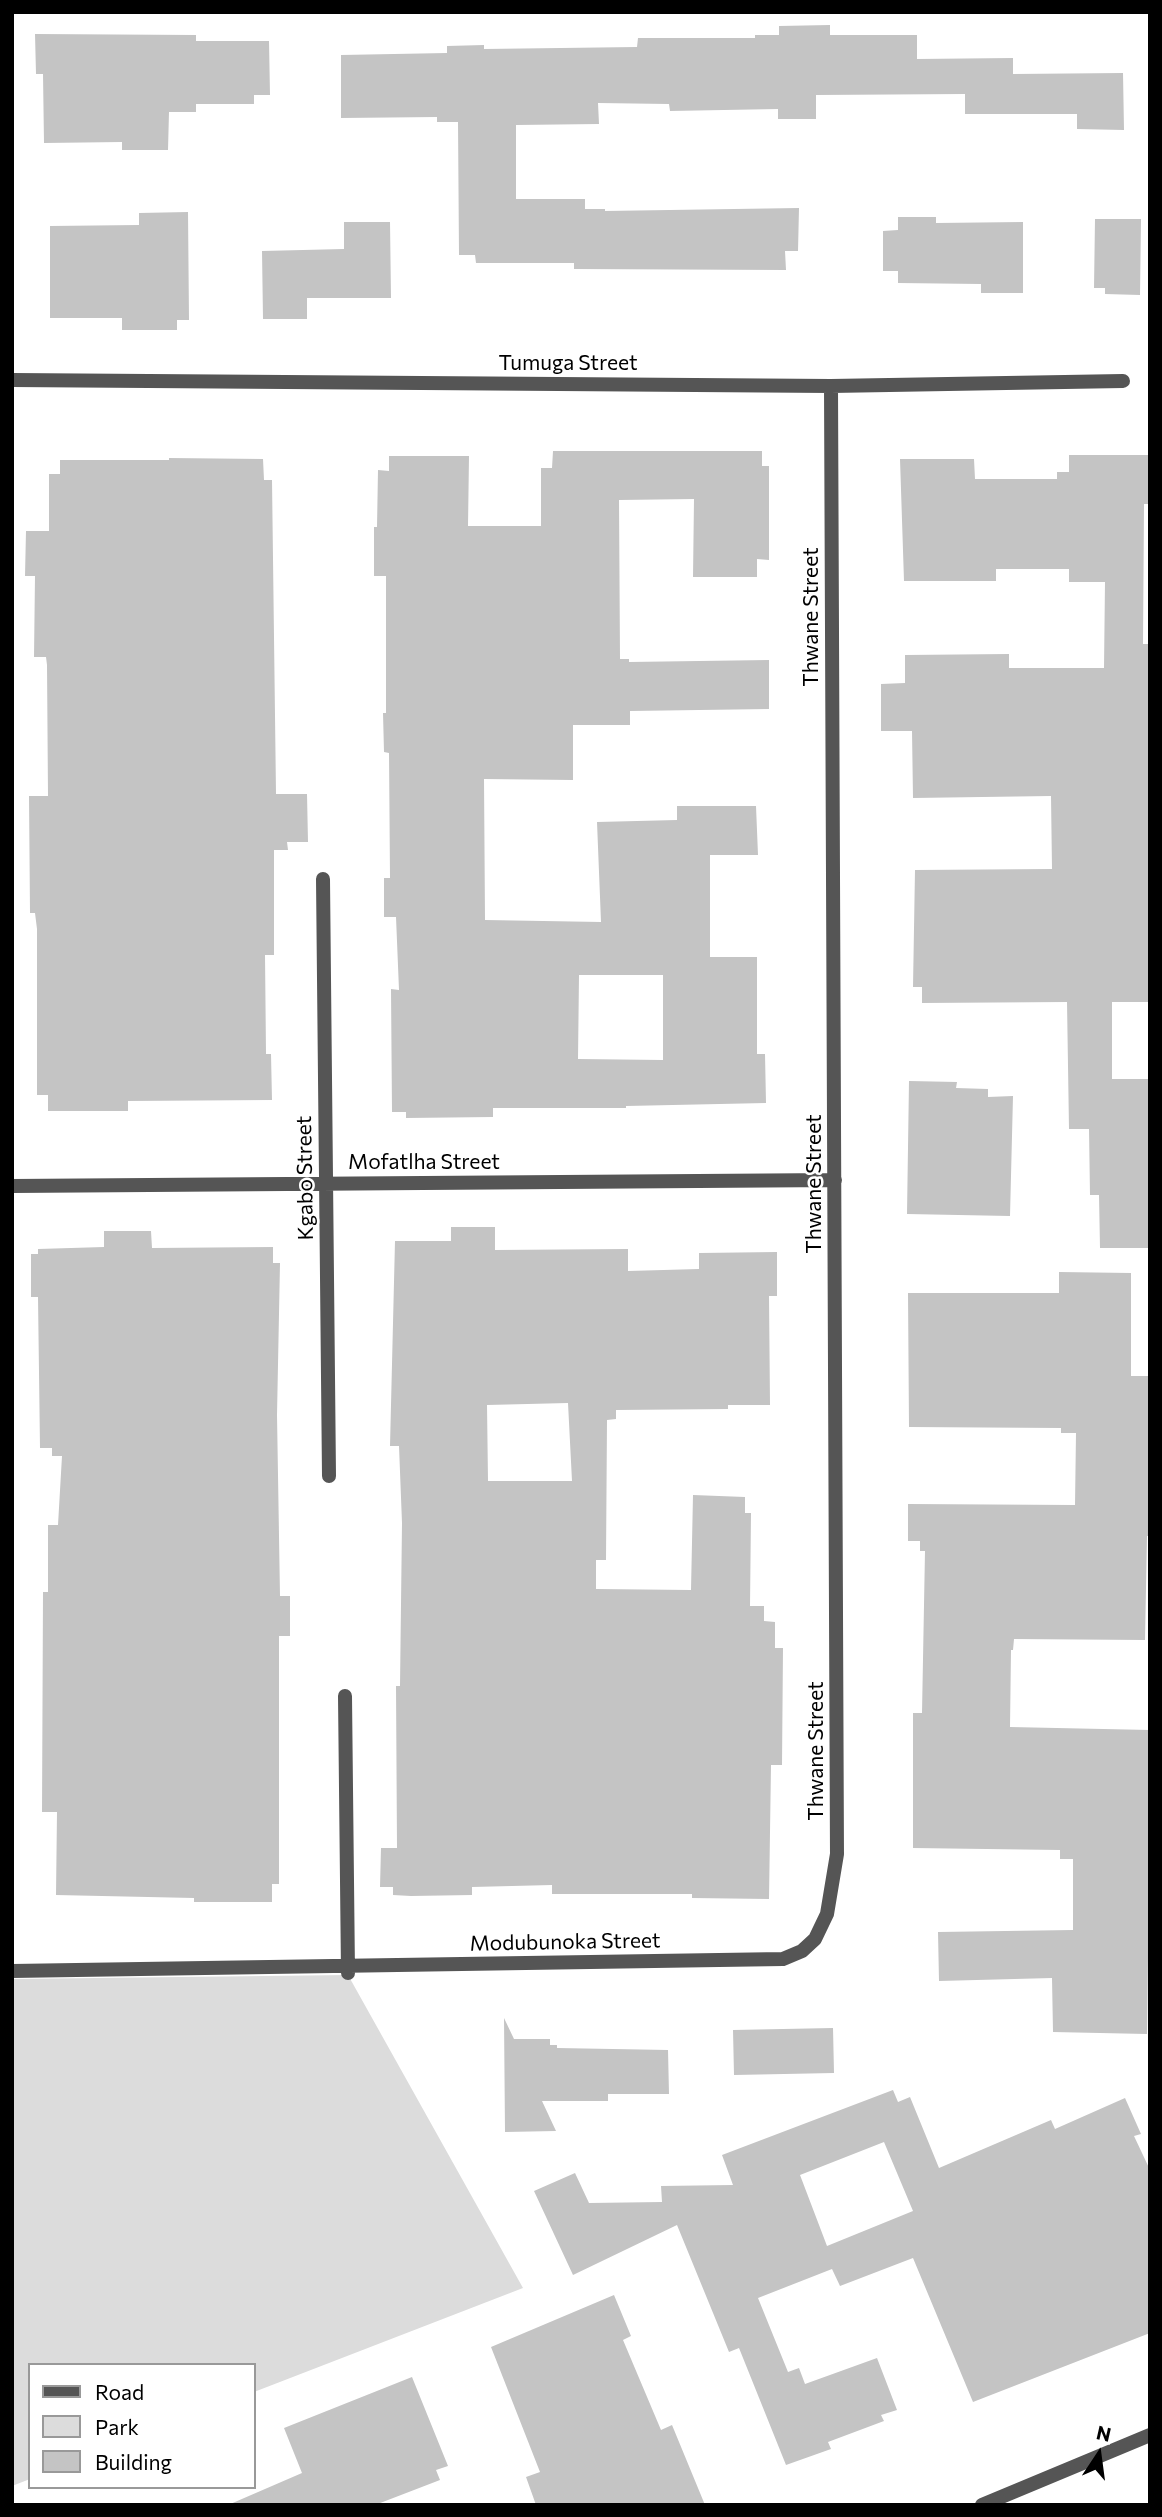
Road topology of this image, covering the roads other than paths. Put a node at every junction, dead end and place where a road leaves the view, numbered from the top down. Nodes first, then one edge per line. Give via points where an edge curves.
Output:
1 (12, 380) edge
2 (1123, 381) dead end
3 (831, 386) junction
4 (323, 879) dead end
5 (835, 1180) junction
6 (326, 1184) junction
7 (12, 1186) edge
8 (329, 1476) dead end
9 (345, 1696) dead end
10 (783, 1959) joint
11 (348, 1970) junction
12 (12, 1971) edge
13 (1150, 2435) edge
14 (982, 2505) edge

1 - 3 street, Tumuga Street
2 - 3 street, Tumuga Street
3 - 5 street, Thwane Street
4 - 6 street, Kgabo Street
5 - 6 street, Mofatlha Street
5 - 10 street, Thwane Street via 837,1854 827,1914 815,1939
6 - 7 street, Mofatlha Street
6 - 8 street, Kgabo Street
9 - 11 street
10 - 11 street, Modubunoka Street
11 - 12 street, Modubunoka Street
13 - 14 street

